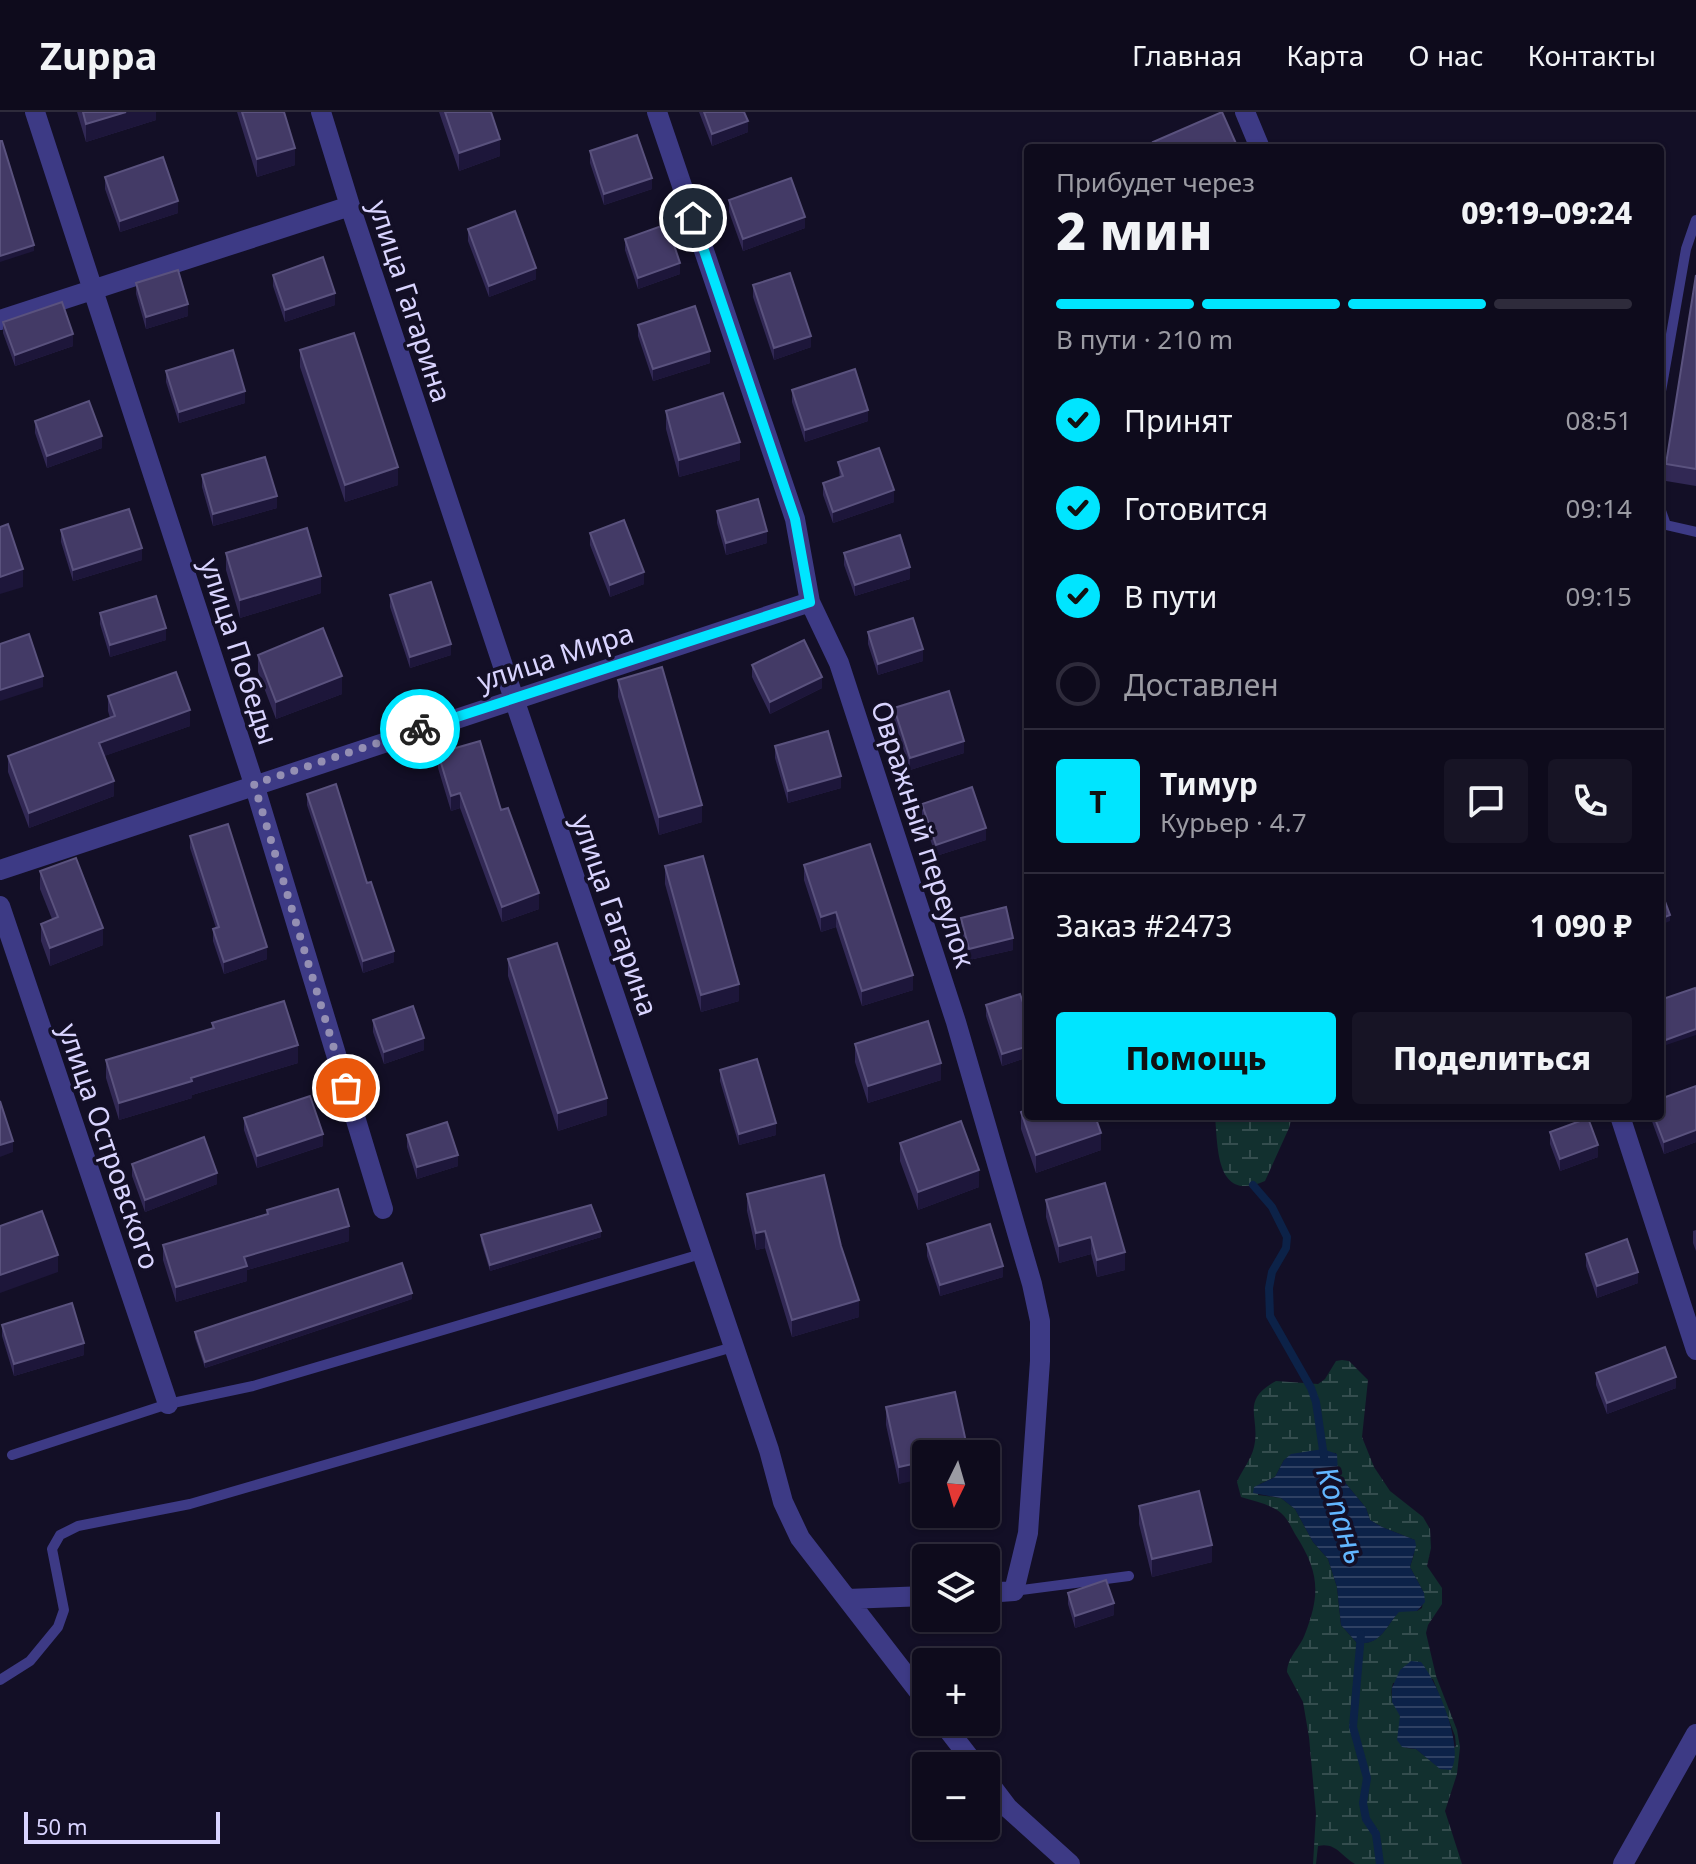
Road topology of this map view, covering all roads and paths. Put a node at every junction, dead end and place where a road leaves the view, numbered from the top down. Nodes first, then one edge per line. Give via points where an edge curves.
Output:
1 (35, 112) edge
2 (321, 112) edge
3 (657, 112) edge
4 (1245, 112) edge
5 (1258, 144) edge
6 (350, 206) junction
7 (1696, 220) edge
8 (94, 291) junction
9 (0, 320) edge
10 (1664, 374) edge
11 (1664, 519) edge
12 (1696, 532) edge
13 (810, 602) junction
14 (514, 699) junction
15 (254, 784) junction
16 (0, 870) edge
17 (0, 906) edge
18 (1621, 1120) edge
19 (383, 1209) dead end
20 (701, 1254) junction
21 (733, 1347) junction
22 (1696, 1350) edge
23 (168, 1404) junction
24 (12, 1455) dead end
25 (1129, 1576) dead end
26 (1014, 1591) junction
27 (1000, 1592) edge
28 (912, 1597) edge
29 (847, 1599) junction
30 (0, 1680) edge
31 (912, 1683) edge
32 (1696, 1734) edge
33 (953, 1736) edge
34 (965, 1752) edge
35 (1000, 1797) edge
36 (1070, 1864) edge
37 (1623, 1864) edge

1 - 8 street, улица Победы
2 - 6 street, улица Гагарина
3 - 13 street, Овражный переулок via 795,519
4 - 5 street
6 - 8 street
6 - 14 street, улица Гагарина
7 - 10 lane
8 - 9 street
8 - 15 street, улица Победы
11 - 12 lane via 1666,525
13 - 14 street, улица Мира
13 - 26 street, Овражный переулок via 839,663 956,1022 1040,1321 1028,1533
14 - 15 street, улица Мира
14 - 20 street, улица Гагарина
15 - 16 street, улица Мира
15 - 19 street, улица Победы
17 - 23 street, улица Островского
18 - 22 street
20 - 21 street, улица Гагарина
20 - 23 lane via 253,1386
21 - 29 street, улица Гагарина via 783,1502 800,1538
21 - 30 lane via 190,1504 78,1526 60,1535 52,1549 64,1610 58,1627 30,1661
23 - 24 lane
25 - 26 lane
26 - 27 street
28 - 29 street
29 - 31 street, улица Гагарина
32 - 37 street
33 - 34 street
35 - 36 street

